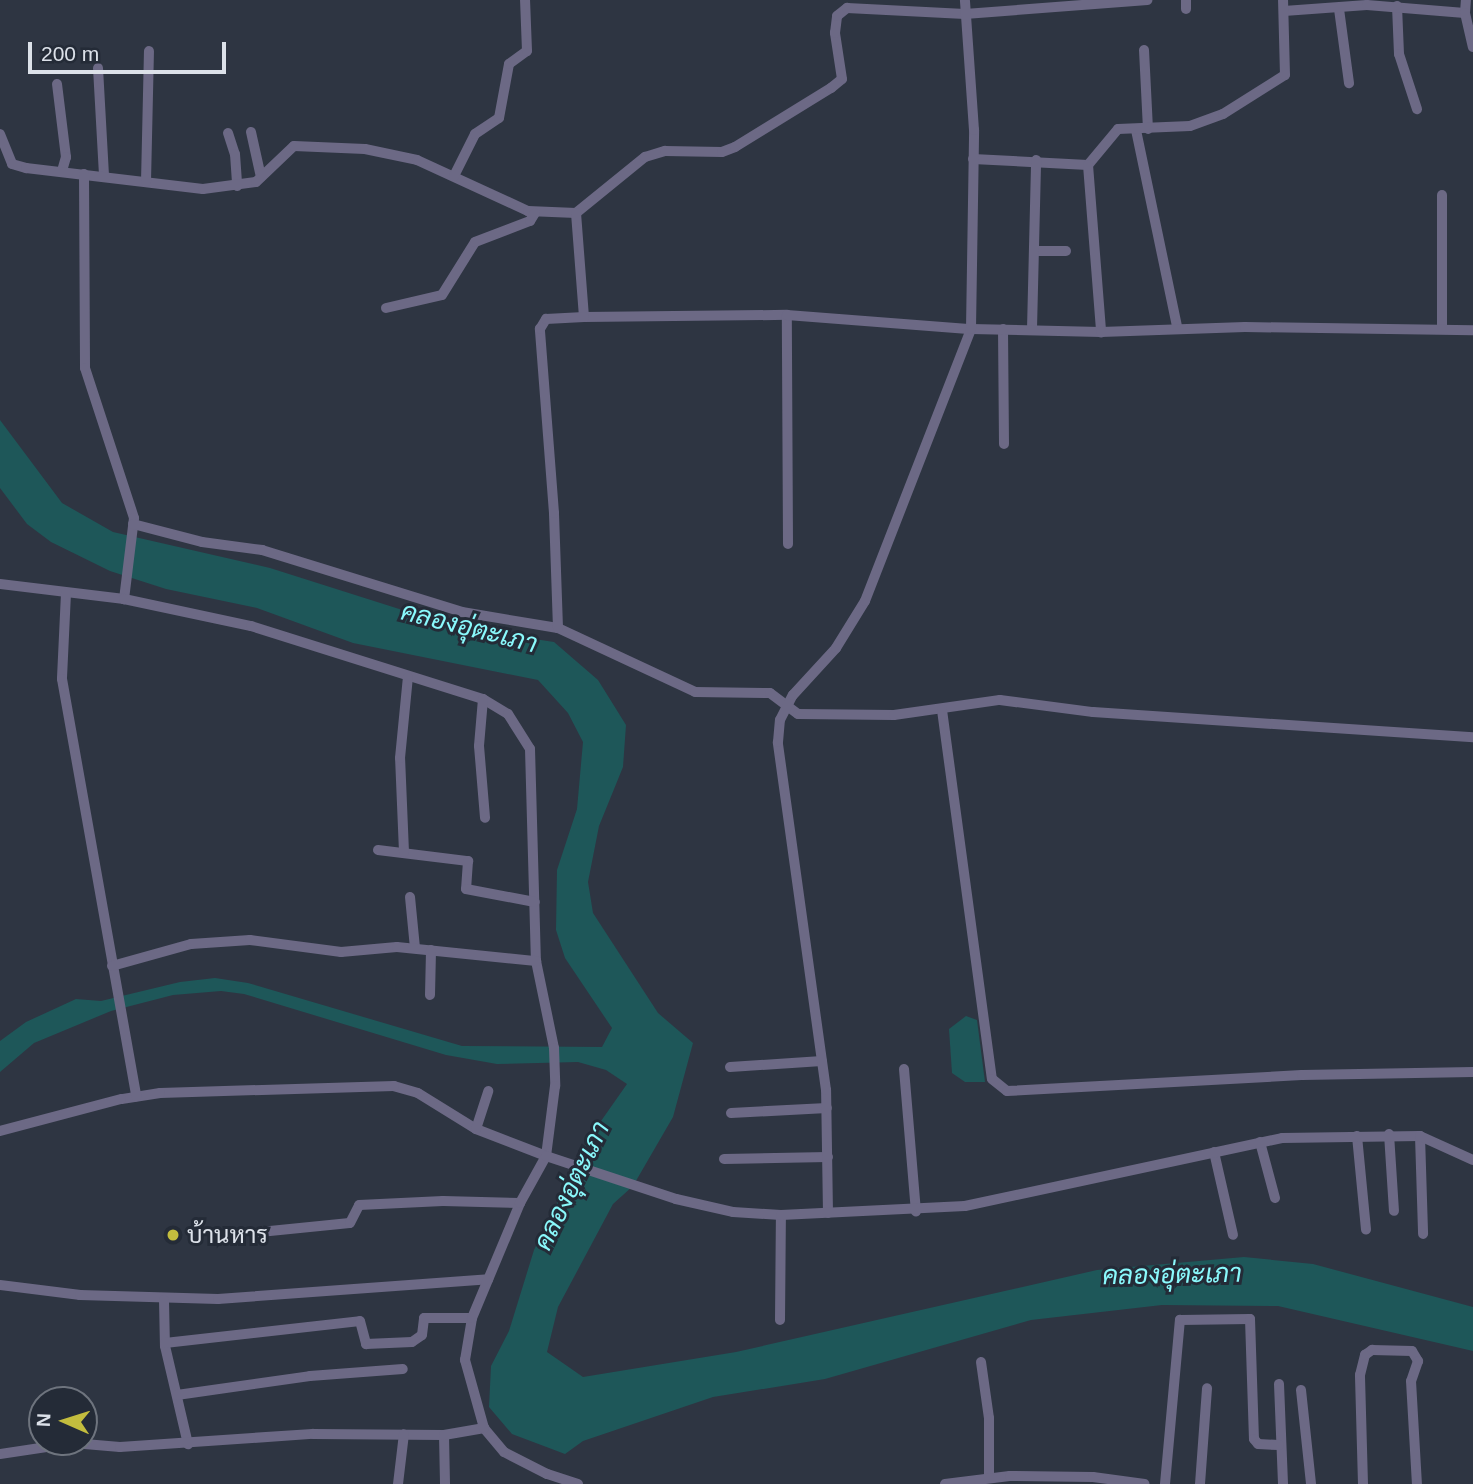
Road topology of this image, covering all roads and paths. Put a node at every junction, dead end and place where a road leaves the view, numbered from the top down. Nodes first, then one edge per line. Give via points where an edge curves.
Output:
1 (526, 0) edge
2 (965, 0) edge
3 (1147, 0) edge
4 (1466, 0) edge
5 (853, 3) edge
6 (1283, 6) edge
7 (1342, 6) edge
8 (1397, 6) junction
9 (1465, 13) junction
10 (965, 14) junction
11 (1473, 47) edge
12 (1144, 50) dead end
13 (149, 51) dead end
14 (98, 68) dead end
15 (1349, 83) dead end
16 (57, 84) dead end
17 (1417, 109) dead end
18 (1148, 129) junction
19 (1136, 130) junction
20 (251, 132) dead end
21 (228, 133) dead end
22 (0, 134) edge
23 (973, 159) junction
24 (1036, 160) junction
25 (1088, 165) junction
26 (62, 171) junction
27 (84, 174) junction
28 (104, 176) junction
29 (454, 176) junction
30 (261, 177) junction
31 (146, 182) junction
32 (237, 186) junction
33 (1442, 195) dead end
34 (535, 213) junction
35 (576, 213) junction
36 (1034, 251) junction
37 (1066, 251) dead end
38 (386, 308) dead end
39 (787, 316) junction
40 (584, 317) junction
41 (1177, 327) junction
42 (971, 329) junction
43 (1003, 329) junction
44 (1032, 329) junction
45 (1442, 329) junction
46 (1473, 330) edge
47 (1101, 332) junction
48 (1004, 444) dead end
49 (133, 526) junction
50 (788, 544) dead end
51 (0, 584) edge
52 (66, 593) junction
53 (124, 599) junction
54 (558, 628) junction
55 (408, 677) junction
56 (483, 699) junction
57 (787, 707) junction
58 (942, 710) junction
59 (1473, 737) edge
60 (485, 818) dead end
61 (378, 850) dead end
62 (404, 852) junction
63 (410, 897) dead end
64 (535, 902) junction
65 (415, 948) junction
66 (431, 950) junction
67 (536, 961) junction
68 (112, 966) junction
69 (430, 995) dead end
70 (822, 1061) junction
71 (730, 1067) dead end
72 (905, 1069) dead end
73 (1473, 1072) edge
74 (488, 1091) dead end
75 (136, 1096) junction
76 (827, 1108) junction
77 (731, 1113) dead end
78 (475, 1129) junction
79 (0, 1131) edge
80 (1389, 1134) junction
81 (1357, 1136) junction
82 (1420, 1136) junction
83 (1260, 1142) junction
84 (1214, 1152) junction
85 (546, 1156) junction
86 (828, 1157) junction
87 (723, 1159) dead end
88 (1473, 1160) edge
89 (1275, 1198) dead end
90 (520, 1203) junction
91 (916, 1211) junction
92 (1394, 1211) dead end
93 (828, 1213) junction
94 (781, 1215) junction
95 (1366, 1230) dead end
96 (260, 1232) dead end
97 (1423, 1234) dead end
98 (1233, 1235) dead end
99 (488, 1279) junction
100 (0, 1285) edge
101 (164, 1300) junction
102 (472, 1318) junction
103 (780, 1320) dead end
104 (165, 1343) junction
105 (981, 1362) dead end
106 (403, 1369) dead end
107 (1279, 1384) dead end
108 (1207, 1388) dead end
109 (1301, 1390) dead end
110 (177, 1395) junction
111 (484, 1428) junction
112 (404, 1434) junction
113 (444, 1435) junction
114 (188, 1444) junction
115 (1279, 1445) junction
116 (0, 1454) edge
117 (989, 1478) junction
118 (545, 1479) edge
119 (1093, 1480) edge
120 (398, 1484) edge
121 (446, 1484) edge
122 (578, 1484) edge
123 (945, 1484) edge
124 (1145, 1484) edge
125 (1166, 1484) edge
126 (1200, 1484) edge
127 (1283, 1484) edge
128 (1311, 1484) edge
129 (1363, 1484) edge
130 (1417, 1484) edge

1 - 29 street via 527,51 509,64 499,118 475,134
2 - 10 street
3 - 10 street
4 - 9 street
5 - 10 street
5 - 35 street via 836,16 843,66 842,79 831,88 722,152 665,151 645,157
6 - 7 street
6 - 18 street via 1285,75 1223,114 1190,127
7 - 8 street
7 - 15 street
8 - 9 street
8 - 17 street via 1399,54
9 - 11 street
10 - 23 street
12 - 18 street
13 - 31 street
14 - 28 street
16 - 26 street via 66,157
18 - 19 street
19 - 25 street via 1112,134
19 - 41 street
20 - 30 street
21 - 32 street
22 - 26 street via 12,164
23 - 24 street
23 - 42 street
24 - 25 street via 1065,167
24 - 36 street
25 - 47 street
26 - 27 street
27 - 28 street
27 - 49 street via 85,368
28 - 31 street
29 - 30 street via 416,160 365,149 294,146
29 - 34 street
30 - 32 street
31 - 32 street via 203,189
33 - 45 street
34 - 35 street
34 - 38 street via 530,221 475,242 442,295
35 - 40 street
36 - 37 street
36 - 44 street
39 - 40 street
39 - 42 street
39 - 50 street
40 - 54 street via 546,319 540,329
41 - 45 street
41 - 47 street
42 - 43 street
42 - 57 street via 865,601 836,648
43 - 44 street
43 - 48 street
44 - 47 street
45 - 46 street
49 - 53 street
49 - 54 street via 262,550 462,612
51 - 52 street
52 - 53 street
52 - 68 street via 62,679
53 - 55 street via 251,626
54 - 57 street via 695,692 770,693
55 - 56 street
55 - 62 street via 400,758
56 - 60 street via 479,746
56 - 64 street via 508,713 530,749
57 - 58 street via 798,714 894,715
57 - 70 street via 778,742
58 - 59 street via 1009,700 1093,712
58 - 73 street via 992,1079 1007,1091 1302,1075
61 - 62 street
62 - 64 street via 468,861 466,889
63 - 65 street
64 - 67 street
65 - 66 street
65 - 68 street via 341,953 250,940 191,944
66 - 67 street
66 - 69 street
67 - 85 street via 555,1064
68 - 75 street
70 - 71 street
70 - 76 street
72 - 91 street
74 - 78 street
75 - 78 street via 394,1086 418,1093
75 - 79 street
76 - 77 street
76 - 86 street
78 - 85 street
80 - 81 street
80 - 82 street
80 - 92 street
81 - 83 street
81 - 95 street
82 - 88 street
82 - 97 street
83 - 84 street
83 - 89 street
84 - 91 street via 1006,1198
84 - 98 street
85 - 90 street
85 - 94 street via 633,1186 733,1212
86 - 87 street
86 - 93 street
90 - 96 street via 443,1200 359,1205 350,1223
90 - 99 street
91 - 93 street
93 - 94 street
94 - 103 street
99 - 101 street
99 - 102 street
100 - 101 street
101 - 104 street
102 - 104 street via 424,1318 422,1335 412,1342 366,1344 360,1321
102 - 111 street via 465,1360
104 - 110 street
105 - 117 street via 990,1430
106 - 110 street via 310,1376
107 - 115 street
108 - 126 street via 1201,1419
109 - 128 street
110 - 114 street
111 - 113 street
111 - 118 street via 504,1452
112 - 113 street
112 - 114 street via 313,1434
112 - 120 street
113 - 121 street
114 - 116 street via 120,1447 73,1443
115 - 125 street via 1258,1444 1254,1439 1250,1319 1180,1320
115 - 127 street
117 - 119 street
117 - 123 street
118 - 122 street
119 - 124 street
129 - 130 street via 1360,1375 1365,1355 1372,1350 1412,1351 1418,1361 1411,1381

